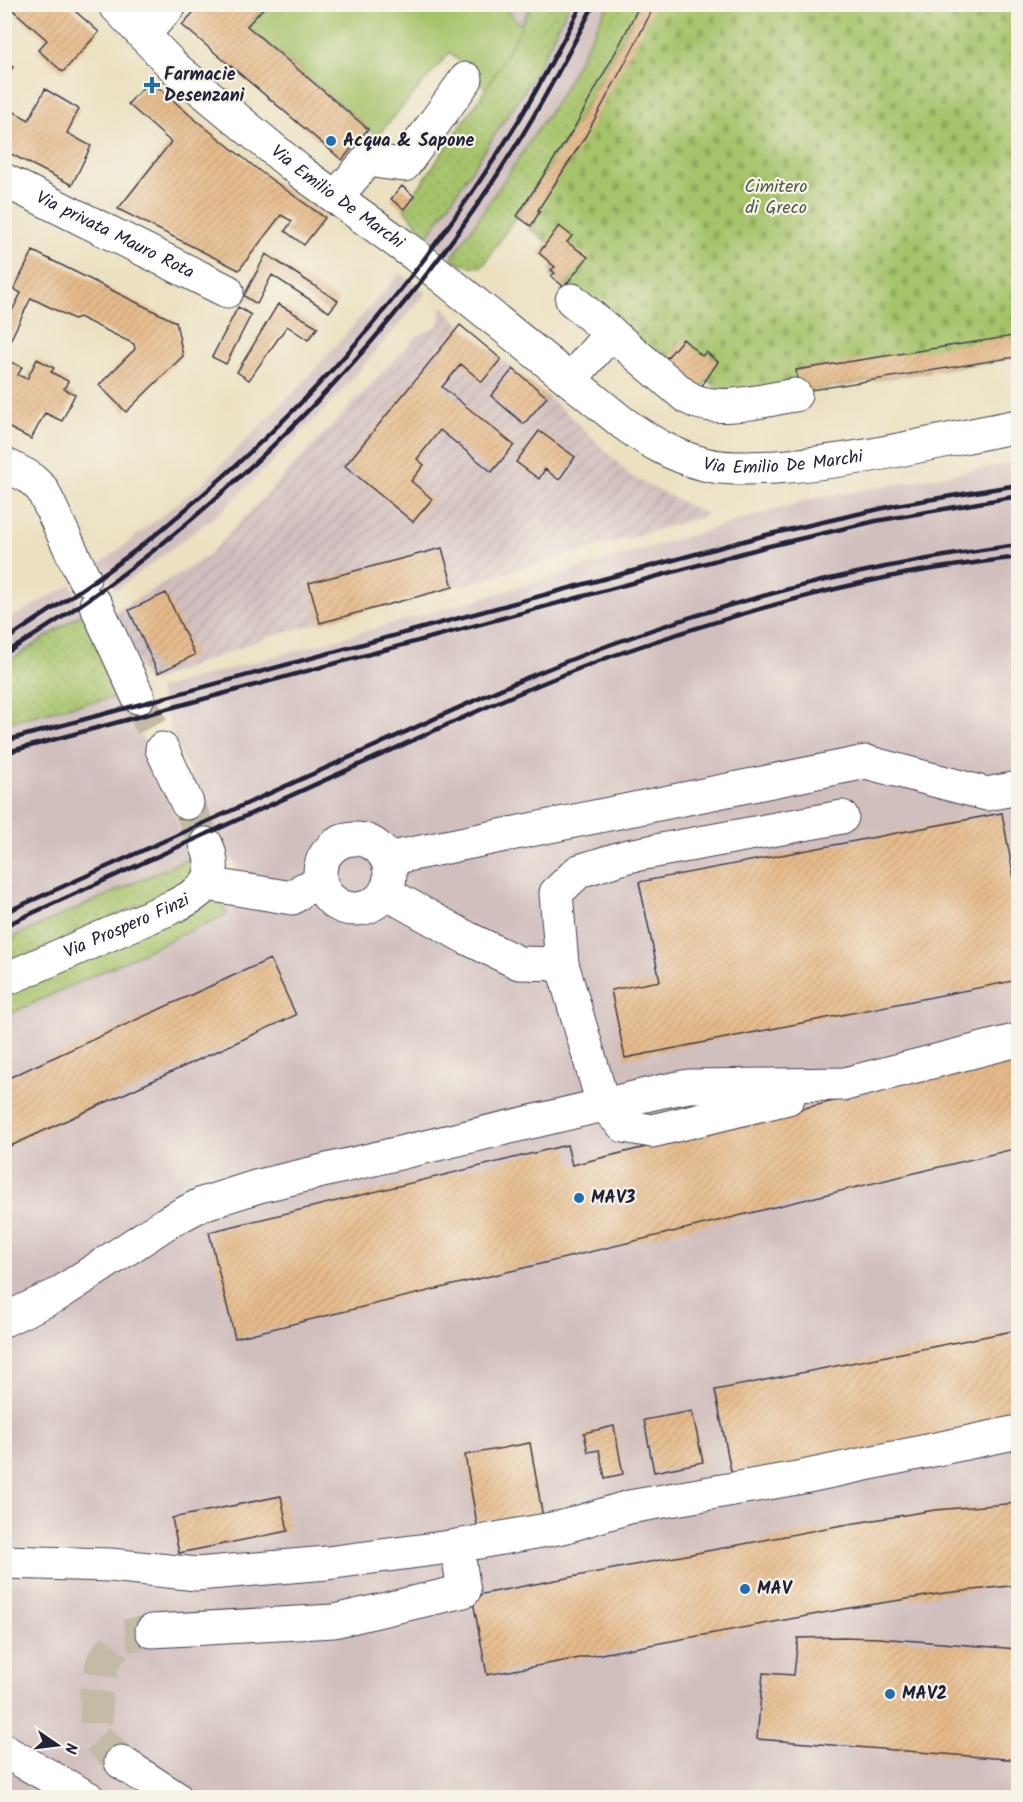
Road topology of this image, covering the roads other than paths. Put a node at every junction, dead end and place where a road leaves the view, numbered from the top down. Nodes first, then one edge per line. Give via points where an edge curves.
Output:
1 (114, 4) edge
2 (171, 4) edge
3 (143, 35) junction
4 (466, 79) dead end
5 (4, 180) edge
6 (336, 197) junction
7 (227, 291) dead end
8 (572, 300) dead end
9 (611, 333) junction
10 (570, 380) junction
11 (795, 395) dead end
12 (1018, 426) edge
13 (4, 464) edge
14 (138, 697) tunnel mouth
15 (162, 749) tunnel mouth
16 (1018, 788) edge
17 (187, 803) tunnel mouth
18 (842, 817) dead end
19 (206, 844) tunnel mouth
20 (387, 859) junction
21 (207, 884) junction
22 (321, 885) junction
23 (386, 893) junction
24 (562, 964) junction
25 (4, 980) edge
26 (1018, 1040) edge
27 (603, 1104) junction
28 (4, 1320) edge
29 (1018, 1432) edge
30 (457, 1546) junction
31 (4, 1562) edge
32 (152, 1631) tunnel mouth
33 (4, 1751) edge
34 (121, 1762) tunnel mouth
35 (88, 1797) edge
36 (176, 1797) edge

1 - 3 street, Via Emilio De Marchi
2 - 3 street
3 - 6 street, Via Emilio De Marchi via 175,68
4 - 6 street via 404,165 380,162 372,155
5 - 7 street, Via privata Mauro Rota
6 - 10 street, Via Emilio De Marchi via 414,254
8 - 9 street
9 - 10 street
9 - 11 street via 698,403 727,405
10 - 12 street, Via Emilio De Marchi via 623,423 675,455 742,469 838,461
13 - 14 street via 42,489
15 - 17 street
16 - 20 street via 987,794 866,762
18 - 24 street via 628,856 579,871 556,893
19 - 21 street, Via Prospero Finzi via 212,864
20 - 22 street via 371,842 348,839 328,851 322,861
20 - 23 street via 390,882
21 - 22 street via 292,898 304,889
21 - 25 street, Via Prospero Finzi via 180,903
22 - 23 street via 326,895 345,909 368,908
23 - 24 street via 519,963
24 - 27 street
26 - 27 street via 845,1084 689,1086
27 - 28 street via 259,1186 202,1204 57,1295
29 - 30 street via 803,1477 629,1507 563,1527
30 - 31 street via 197,1574 110,1565
30 - 32 street via 464,1591 334,1621
33 - 35 street
34 - 36 street

